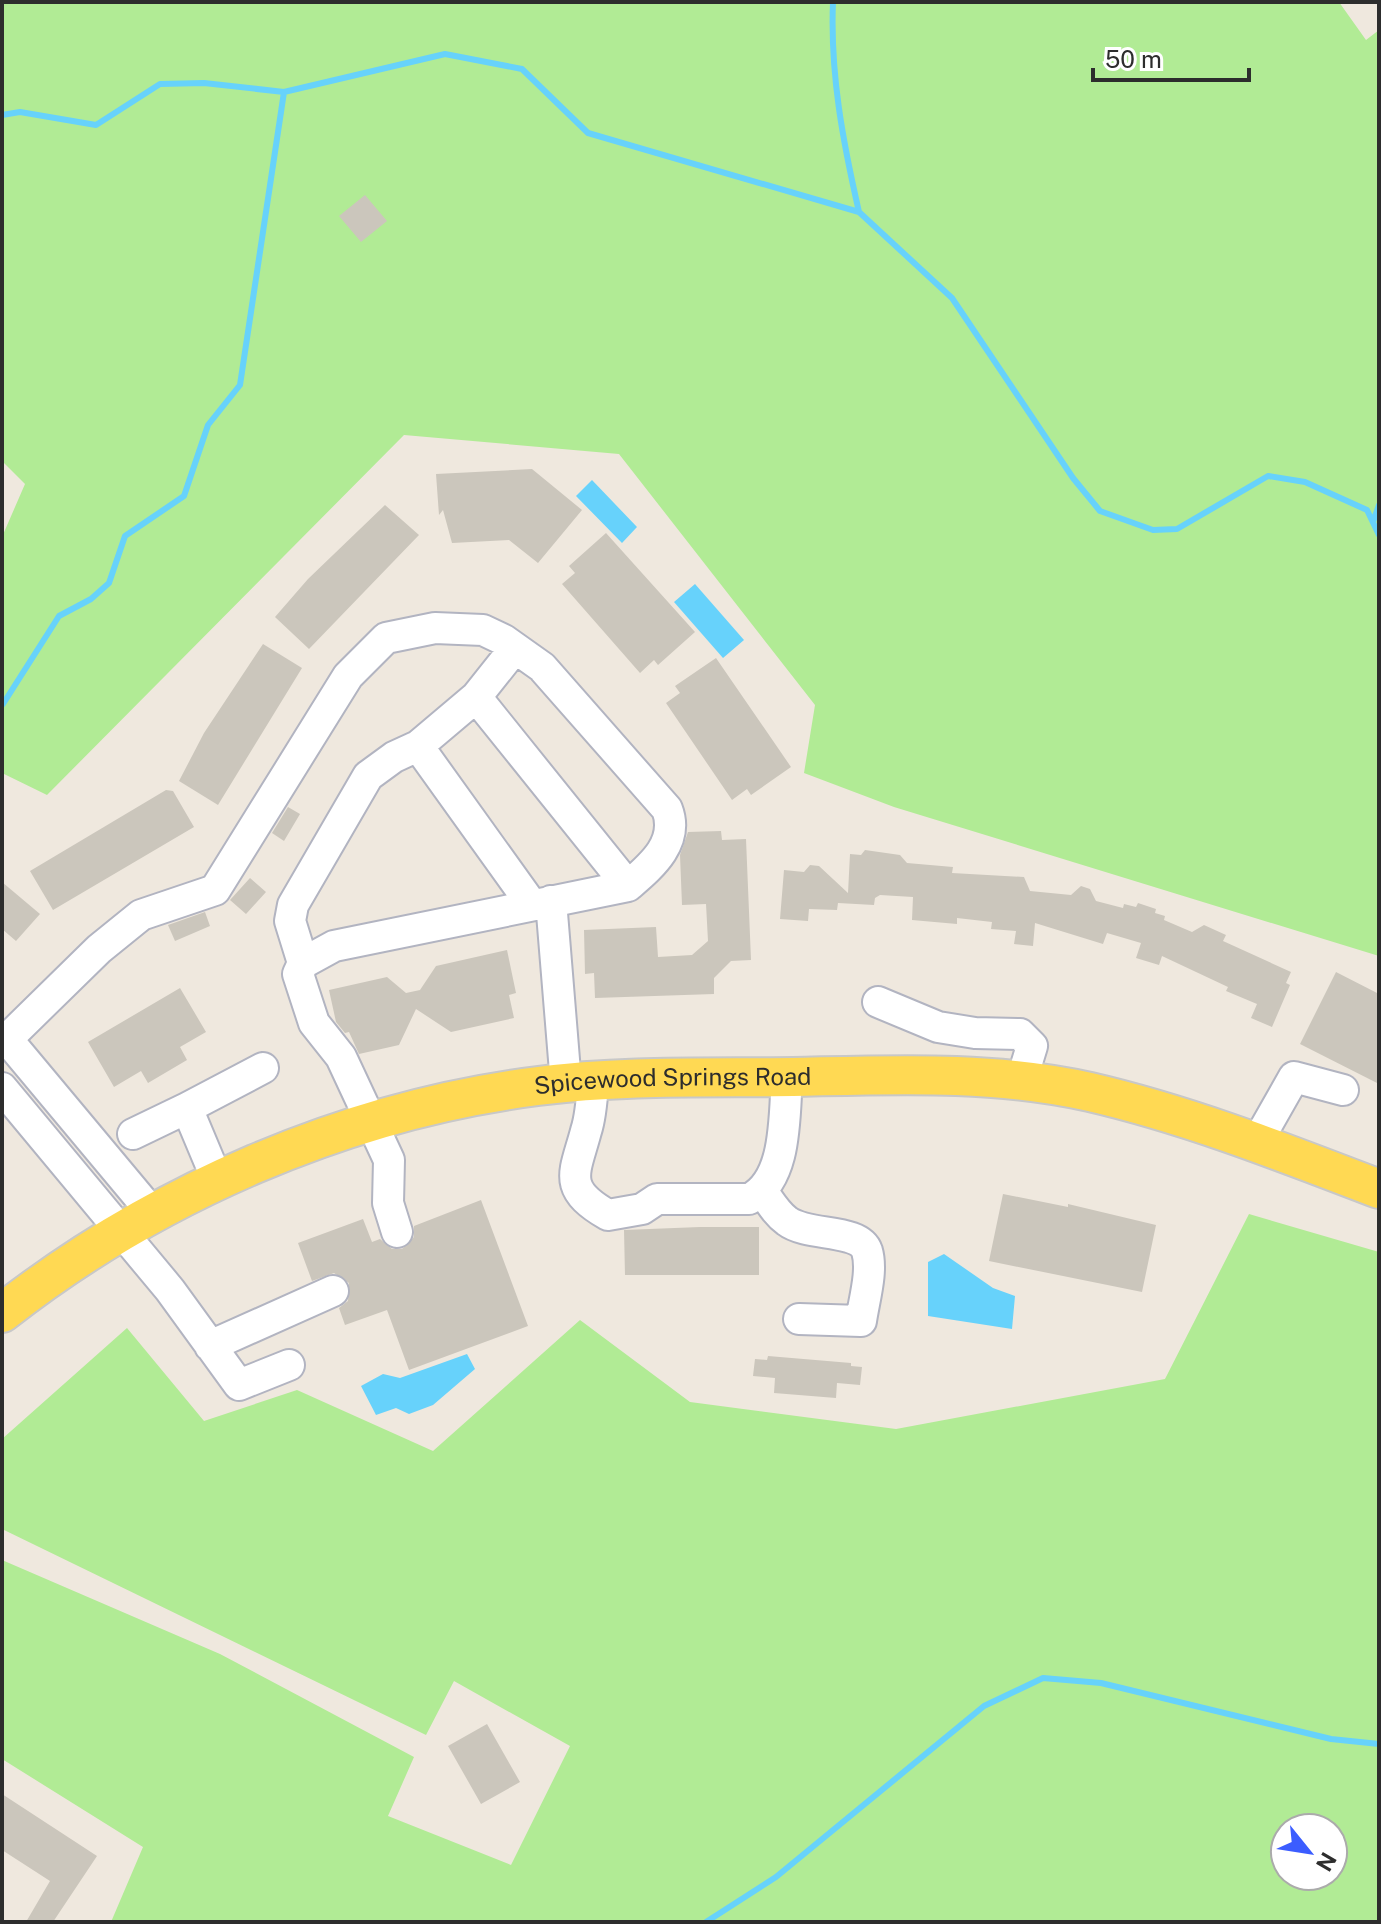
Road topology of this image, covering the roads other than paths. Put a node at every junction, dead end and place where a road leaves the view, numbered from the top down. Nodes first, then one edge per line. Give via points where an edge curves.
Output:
1 (515, 648) junction
2 (476, 697) junction
3 (418, 746) junction
4 (628, 886) junction
5 (542, 903) junction
6 (303, 963) junction
7 (878, 1002) dead end
8 (4, 1041) edge
9 (263, 1068) dead end
10 (787, 1077) junction
11 (1021, 1082) junction
12 (580, 1083) junction
13 (2, 1088) edge
14 (1343, 1090) dead end
15 (187, 1108) junction
16 (372, 1121) junction
17 (133, 1134) dead end
18 (1256, 1144) junction
19 (218, 1182) junction
20 (1379, 1189) edge
21 (763, 1192) junction
22 (138, 1224) junction
23 (397, 1232) dead end
24 (333, 1291) dead end
25 (2, 1313) edge
26 (799, 1319) dead end
27 (210, 1346) junction
28 (289, 1365) dead end

1 - 2 street
1 - 4 street via 542,667 667,809 670,831 659,859
1 - 8 street via 483,630 435,628 386,638 348,676 215,890 141,915
2 - 3 street
2 - 4 street
3 - 5 street
3 - 6 street via 368,776 293,905 290,921
4 - 5 street
5 - 6 street via 334,946
5 - 12 street
6 - 16 street via 298,974 314,1023 341,1057
7 - 11 street via 938,1027 1025,1037 1032,1046
8 - 22 street
9 - 15 street
10 - 11 main road, Spicewood Springs Road via 955,1076
10 - 12 main road, Spicewood Springs Road
10 - 21 street via 779,1157
11 - 18 main road, Spicewood Springs Road via 1140,1105
12 - 16 main road, Spicewood Springs Road via 455,1100
12 - 21 street via 586,1132 574,1175 592,1206 608,1215 642,1209 657,1199 749,1199
13 - 22 street
14 - 18 street via 1294,1077
15 - 17 street
15 - 19 street
16 - 19 main road, Spicewood Springs Road
16 - 23 street via 389,1160 388,1203
18 - 20 main road, Spicewood Springs Road
19 - 22 main road, Spicewood Springs Road
21 - 26 street via 788,1222 813,1232 852,1237 867,1253 861,1321
22 - 25 main road, Spicewood Springs Road via 54,1272
22 - 27 street
24 - 27 street
27 - 28 street via 239,1385

